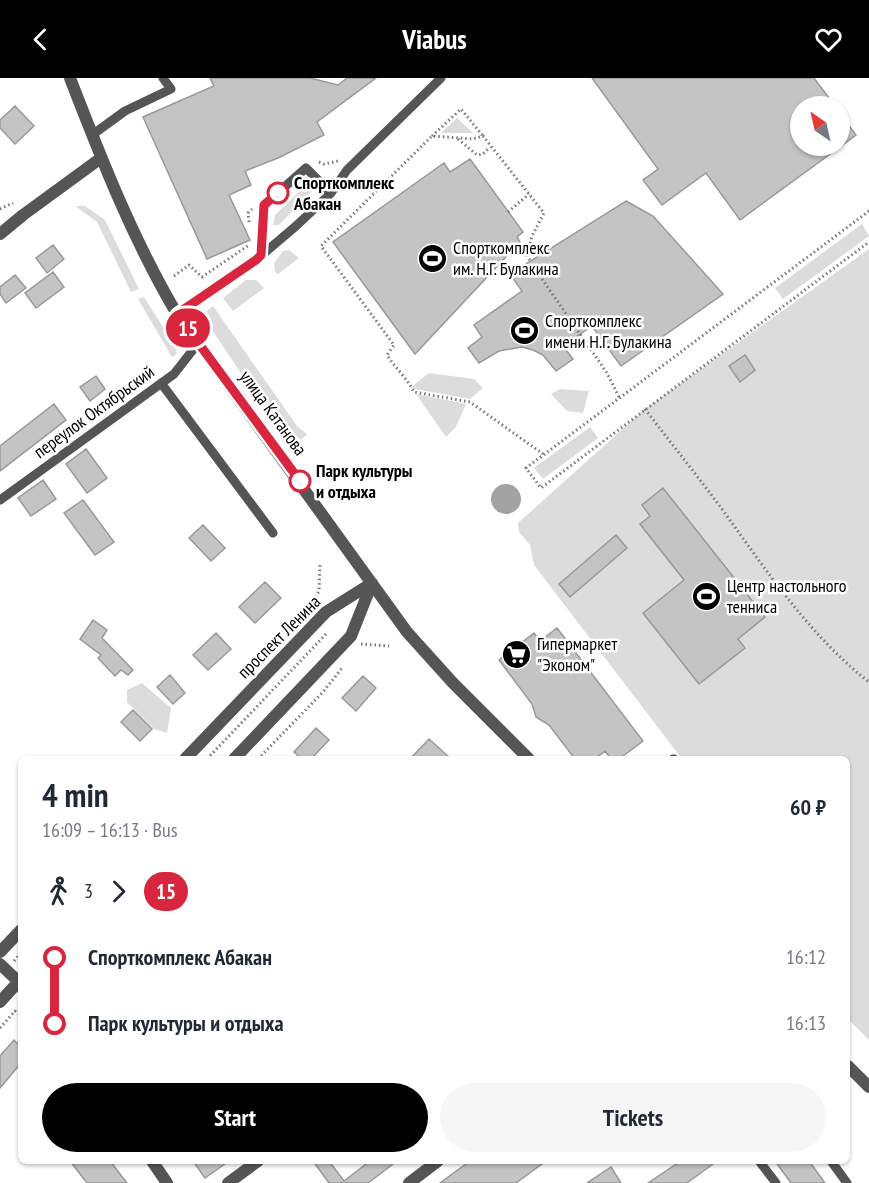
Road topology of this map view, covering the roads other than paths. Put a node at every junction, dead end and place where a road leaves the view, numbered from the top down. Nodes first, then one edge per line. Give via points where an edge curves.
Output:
1 (70, 78) edge
2 (163, 78) edge
3 (441, 78) edge
4 (92, 135) junction
5 (101, 158) junction
6 (331, 194) junction
7 (0, 234) edge
8 (261, 255) junction
9 (177, 314) junction
10 (199, 342) junction
11 (161, 383) junction
12 (0, 500) edge
13 (273, 533) dead end
14 (372, 583) junction
15 (188, 756) edge
16 (240, 756) edge
17 (526, 756) edge
18 (18, 933) edge
19 (0, 952) edge
20 (0, 964) edge
21 (18, 979) edge
22 (18, 983) edge
23 (0, 1002) edge
24 (850, 1068) edge
25 (869, 1087) edge
26 (154, 1164) edge
27 (254, 1164) edge
28 (434, 1164) edge
29 (761, 1164) edge
30 (833, 1164) edge
31 (167, 1183) edge
32 (228, 1183) edge
33 (409, 1183) edge
34 (776, 1183) edge
35 (848, 1183) edge

1 - 4 street, улица Катанова
2 - 4 lane via 171,89 125,111
3 - 6 lane via 347,170
4 - 5 street, улица Катанова
5 - 7 street
5 - 9 street, улица Катанова
6 - 8 lane
6 - 8 lane via 306,168 264,205
8 - 9 lane
9 - 10 street, улица Катанова
10 - 11 lane, переулок Октябрьский via 174,374
10 - 14 street, улица Катанова
11 - 12 lane, переулок Октябрьский
11 - 13 lane
14 - 15 street, проспект Ленина via 326,612
14 - 16 street via 351,636
14 - 17 street, улица Катанова via 407,632 445,675
18 - 19 street
20 - 21 street
22 - 23 street
24 - 25 street
26 - 31 street
27 - 32 street
28 - 33 street
29 - 34 lane
30 - 35 lane

